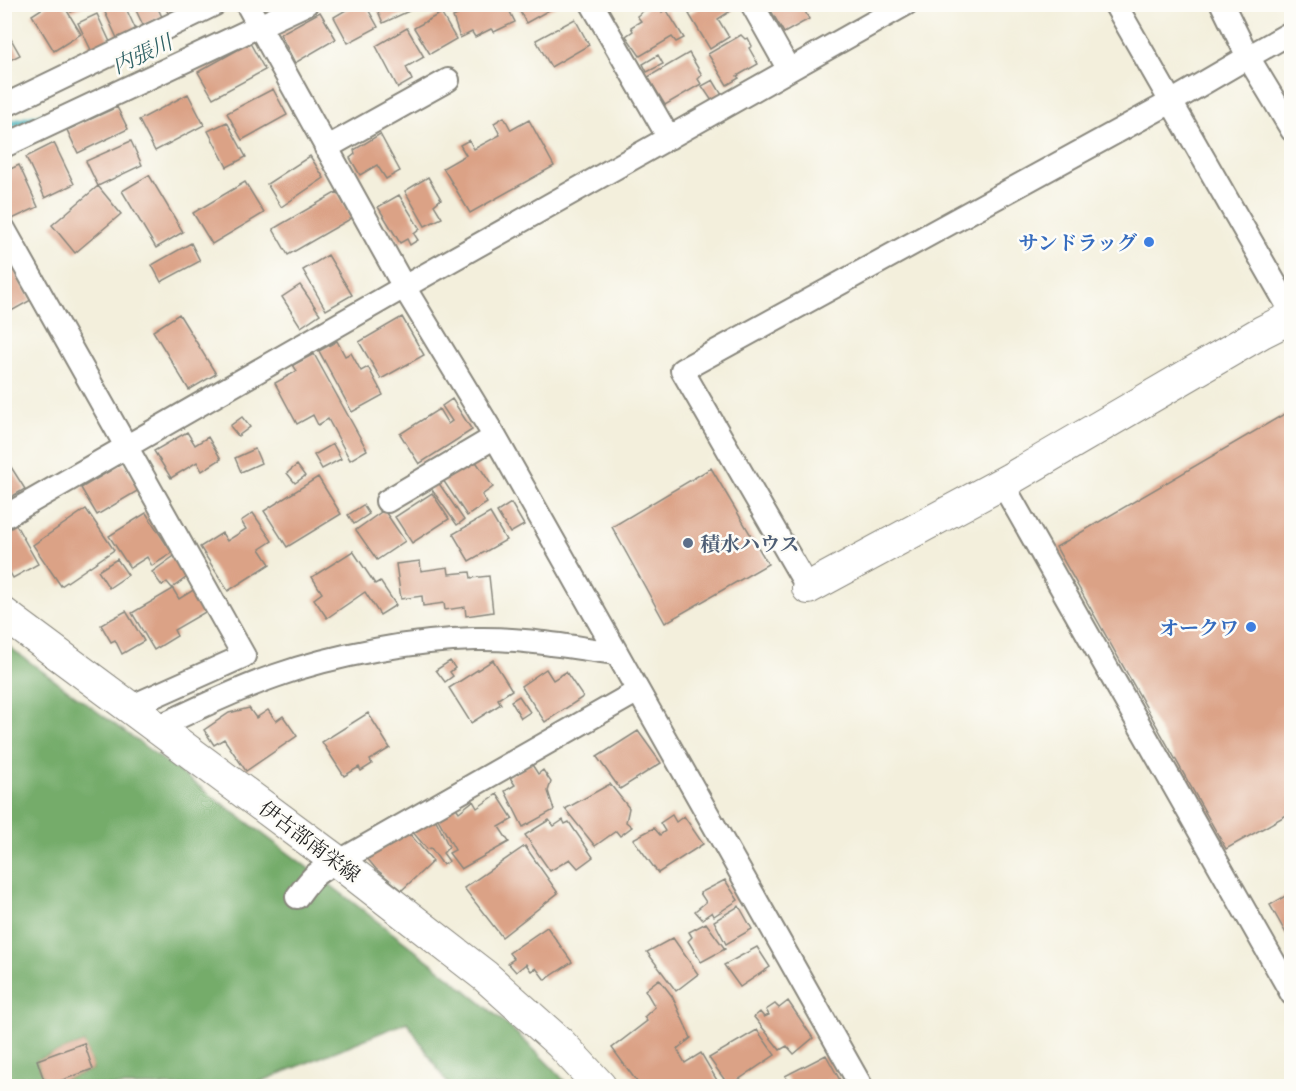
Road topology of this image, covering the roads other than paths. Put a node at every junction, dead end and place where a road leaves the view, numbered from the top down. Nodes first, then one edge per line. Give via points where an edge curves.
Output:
1 (215, 4) edge
2 (247, 4) edge
3 (306, 4) edge
4 (592, 4) edge
5 (752, 4) edge
6 (906, 4) edge
7 (1115, 4) edge
8 (1222, 4) edge
9 (258, 27) junction
10 (1292, 32) edge
11 (1248, 57) junction
12 (789, 70) junction
13 (448, 80) dead end
14 (1171, 102) junction
15 (4, 106) edge
16 (1292, 130) edge
17 (669, 138) junction
18 (4, 146) edge
19 (326, 148) junction
20 (4, 228) edge
21 (404, 287) junction
22 (1292, 315) edge
23 (495, 437) junction
24 (127, 445) junction
25 (1002, 483) junction
26 (387, 501) dead end
27 (4, 517) edge
28 (808, 588) joint
29 (4, 614) edge
30 (617, 653) junction
31 (638, 691) junction
32 (130, 707) junction
33 (158, 727) junction
34 (338, 862) junction
35 (297, 897) dead end
36 (1292, 994) edge
37 (600, 1086) edge
38 (861, 1086) edge

1 - 15 street
2 - 9 street
3 - 9 street
4 - 17 street
5 - 12 street
6 - 12 street
7 - 14 street
8 - 11 street
9 - 18 street
9 - 19 street
10 - 11 street
11 - 14 street
11 - 16 street
12 - 17 street
13 - 19 street
14 - 22 street
14 - 28 street via 682,370
17 - 21 street
19 - 21 street
20 - 24 street
21 - 23 street
21 - 24 street
22 - 25 main road
23 - 26 street
23 - 30 street
24 - 27 street
24 - 32 street via 244,656
25 - 28 main road
25 - 36 street
29 - 32 main road, 伊古部南栄線
30 - 31 street
30 - 33 street via 477,639 413,644 275,676
31 - 34 street
31 - 38 street
32 - 33 main road, 伊古部南栄線
33 - 34 main road, 伊古部南栄線
34 - 35 street via 314,874
34 - 37 main road, 伊古部南栄線 via 485,976 560,1043

